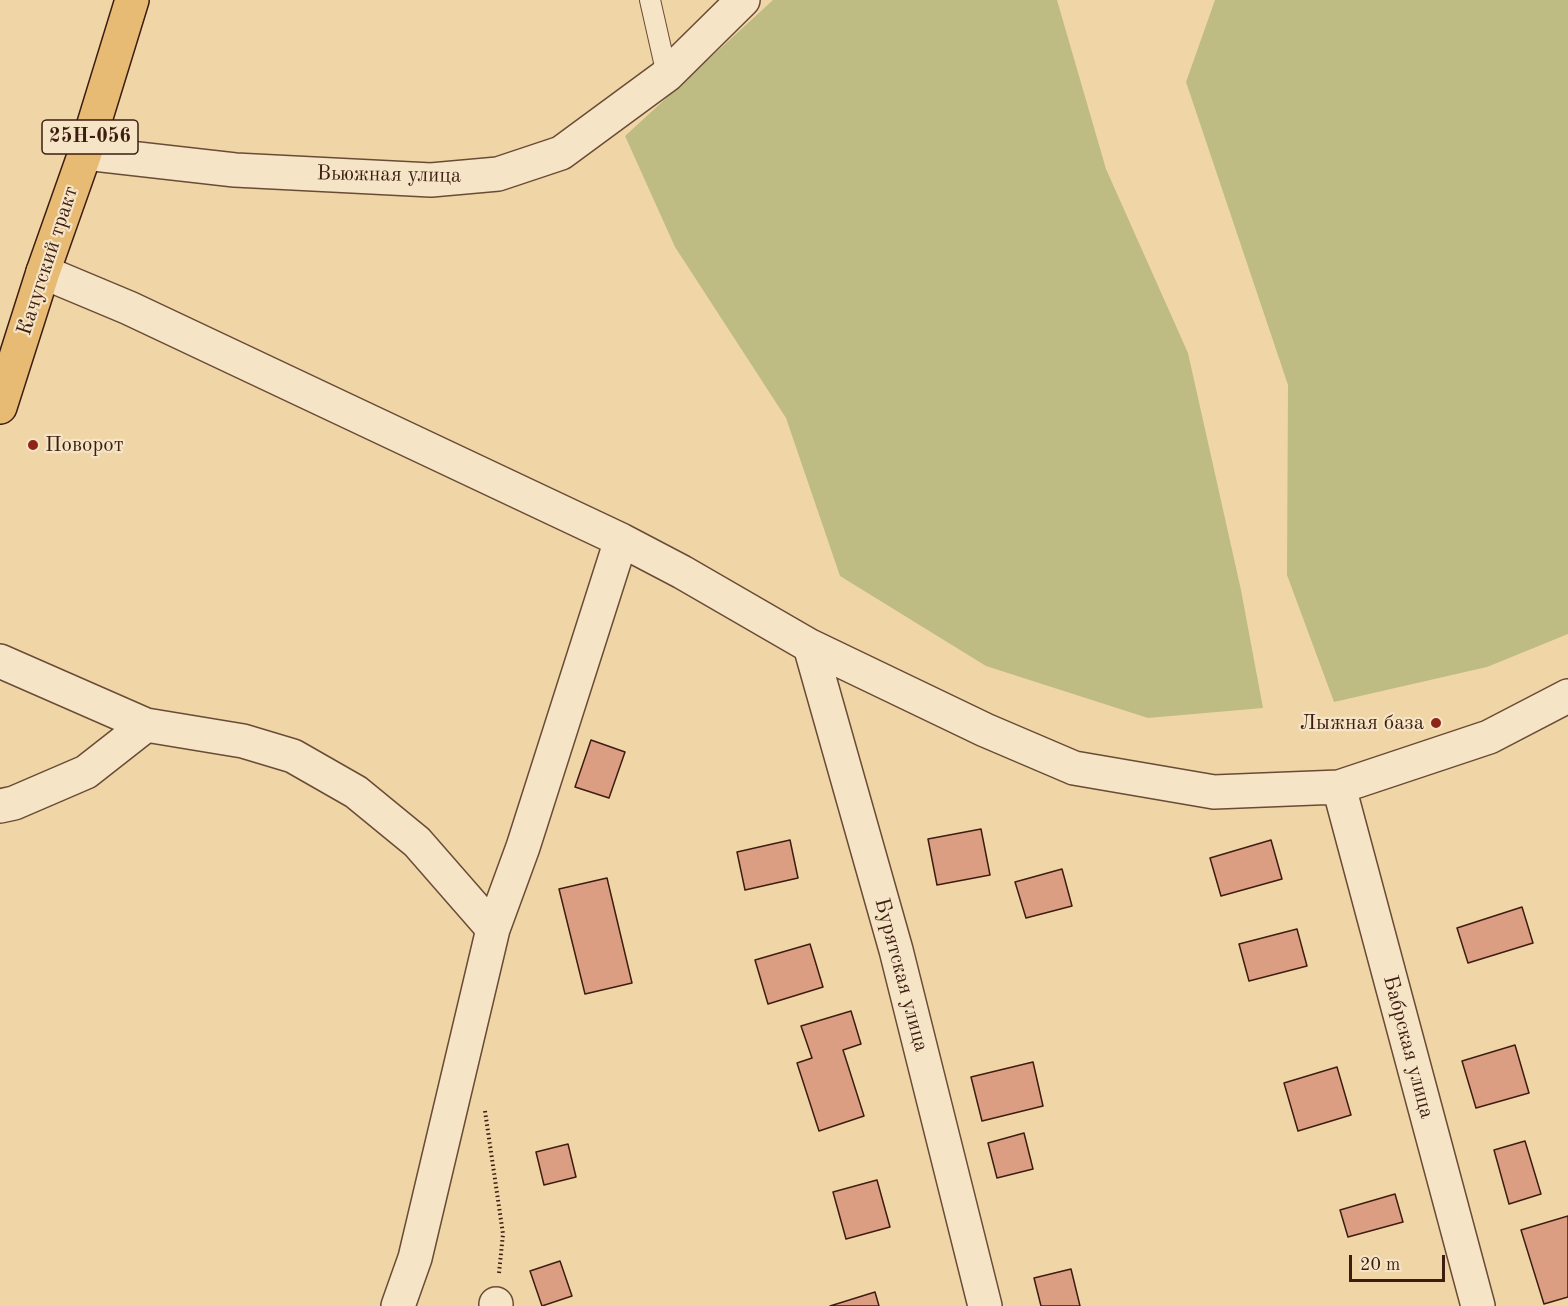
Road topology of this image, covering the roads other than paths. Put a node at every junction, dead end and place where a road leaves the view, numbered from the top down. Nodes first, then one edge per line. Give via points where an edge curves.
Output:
1 (132, 0) edge
2 (651, 0) edge
3 (743, 0) edge
4 (666, 75) junction
5 (85, 153) junction
6 (43, 272) junction
7 (2, 398) edge
8 (0, 422) edge
9 (621, 540) junction
10 (810, 646) junction
11 (0, 661) edge
12 (1568, 696) edge
13 (146, 725) junction
14 (1339, 788) junction
15 (0, 806) edge
16 (493, 929) junction
17 (398, 1306) edge
18 (985, 1306) edge
19 (1478, 1306) edge

1 - 5 main road, Качугский тракт / 25Н-056
2 - 4 lane
3 - 4 street, Вьюжная улица
4 - 5 street, Вьюжная улица via 561,153 498,174 431,180 236,170
5 - 6 main road, Качугский тракт / 25Н-056
6 - 7 main road, Качугский тракт / 25Н-056
6 - 9 street via 129,308
7 - 8 main road, Качугский тракт
9 - 10 street
9 - 16 street
10 - 14 street via 1074,768 1214,792
10 - 18 street, Бурятская улица via 896,950
11 - 13 street
12 - 14 street via 1489,737
13 - 15 street via 86,772 14,804
13 - 16 street via 243,741 293,756 356,792 417,842
14 - 19 street, Бабрская улица
16 - 17 street via 415,1258

